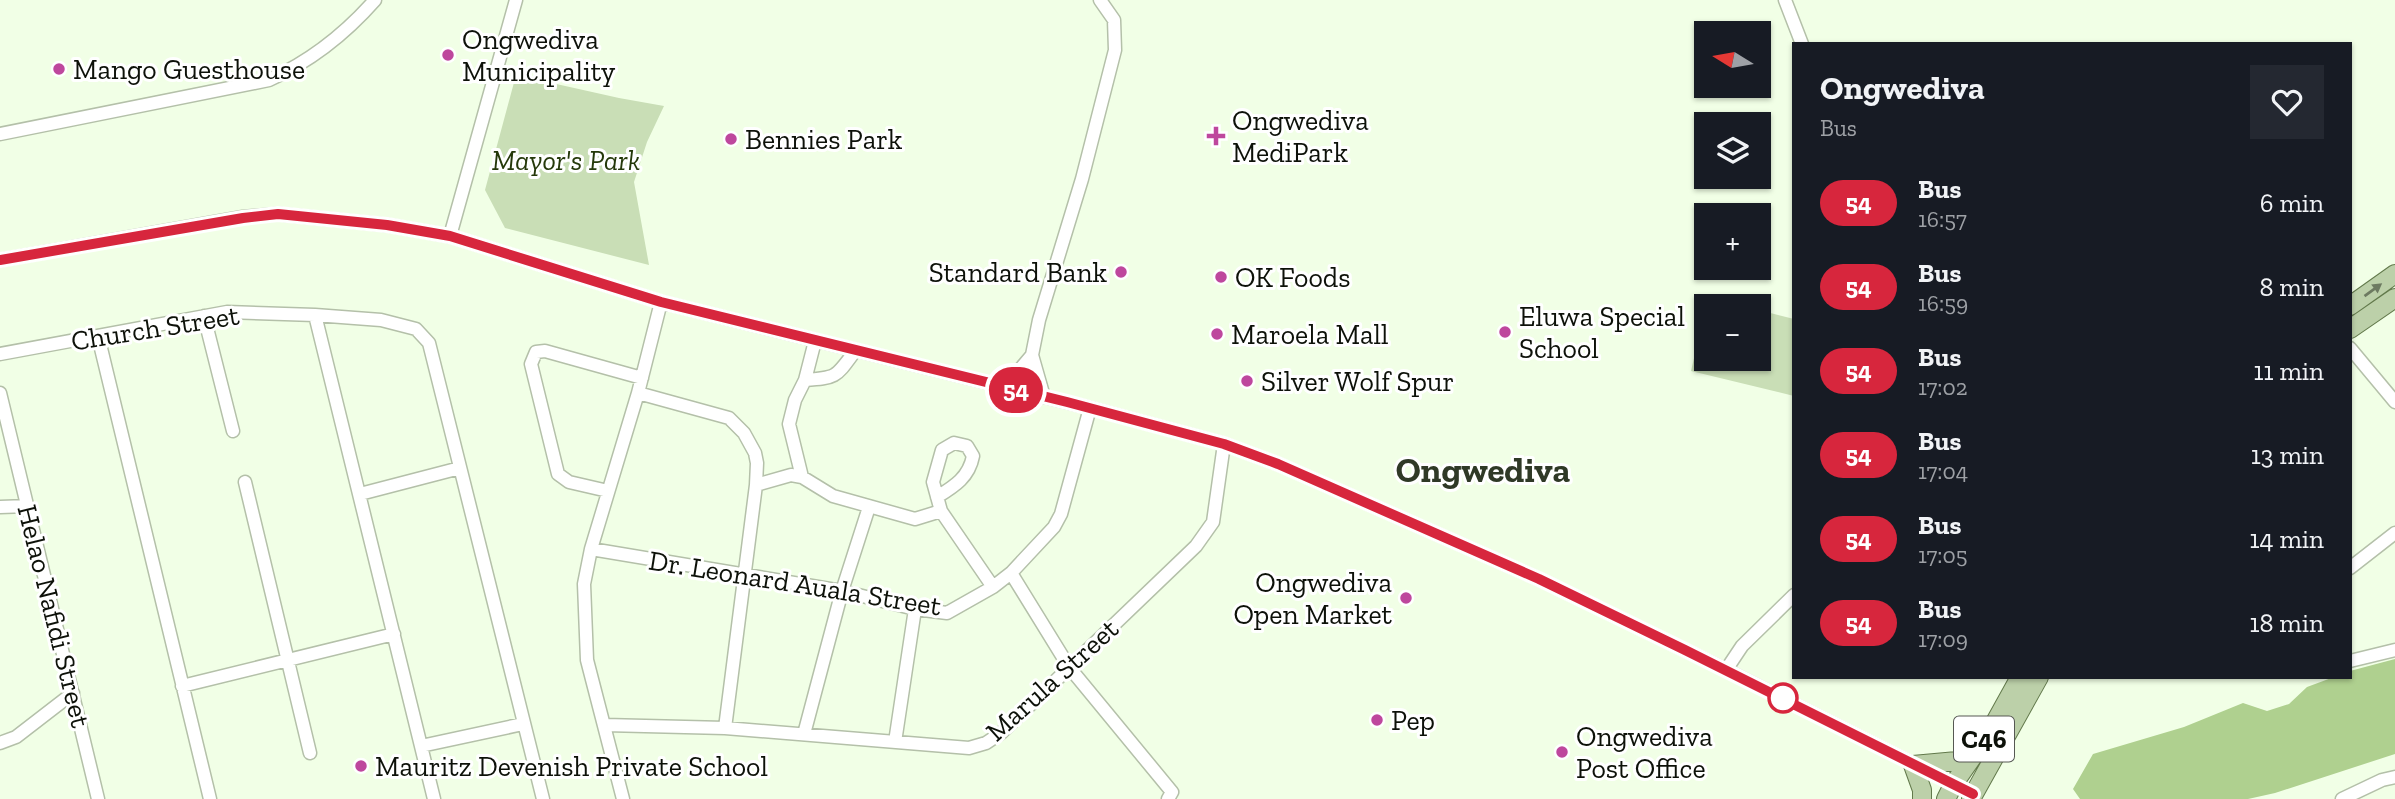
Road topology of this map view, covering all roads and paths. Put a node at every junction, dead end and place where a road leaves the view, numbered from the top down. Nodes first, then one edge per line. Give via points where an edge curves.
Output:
1 (375, 0) edge
2 (516, 0) edge
3 (1100, 0) edge
4 (1784, 0) edge
5 (1801, 42) edge
6 (0, 134) edge
7 (450, 236) junction
8 (0, 260) edge
9 (2395, 274) edge
10 (2395, 298) edge
11 (661, 302) junction
12 (2352, 305) edge
13 (315, 315) junction
14 (204, 316) junction
15 (2352, 328) edge
16 (98, 335) junction
17 (815, 341) junction
18 (2352, 350) edge
19 (855, 351) junction
20 (0, 354) edge
21 (1031, 355) junction
22 (642, 378) junction
23 (805, 380) junction
24 (1005, 387) junction
25 (0, 393) edge
26 (638, 393) junction
27 (1044, 397) junction
28 (2395, 402) edge
29 (1090, 408) junction
30 (233, 431) dead end
31 (1224, 444) junction
32 (460, 468) junction
33 (802, 477) junction
34 (245, 482) dead end
35 (756, 485) junction
36 (608, 491) junction
37 (360, 494) junction
38 (937, 497) dead end
39 (27, 506) junction
40 (0, 507) edge
41 (869, 507) junction
42 (941, 511) junction
43 (2395, 533) edge
44 (591, 549) junction
45 (2352, 567) edge
46 (1011, 573) junction
47 (743, 576) junction
48 (993, 587) junction
49 (842, 591) junction
50 (1792, 597) edge
51 (915, 609) junction
52 (394, 634) junction
53 (2395, 650) edge
54 (288, 660) junction
55 (2352, 661) edge
56 (1069, 667) junction
57 (1726, 670) junction
58 (2019, 679) edge
59 (2038, 679) edge
60 (182, 686) junction
61 (73, 693) junction
62 (1994, 721) junction
63 (523, 724) junction
64 (605, 725) junction
65 (725, 728) junction
66 (804, 734) junction
67 (895, 742) junction
68 (0, 743) edge
69 (421, 746) junction
70 (310, 753) dead end
71 (1913, 765) junction
72 (2395, 777) edge
73 (1950, 792) edge
74 (1972, 796) edge
75 (98, 799) edge
76 (210, 799) edge
77 (434, 799) edge
78 (543, 799) edge
79 (623, 799) edge
80 (1168, 799) edge
81 (1922, 799) edge
82 (2342, 799) edge

1 - 6 street via 352,27 327,46 269,80
2 - 7 street
3 - 21 street via 1114,20 1115,50
4 - 5 street
7 - 8 street via 278,214
7 - 11 street
12 -> 9 main road
10 - 15 main road
11 - 17 street
11 - 22 street
13 - 14 street, Church Street via 227,312
13 - 32 street, Church Street via 401,323 416,329 429,343
13 - 37 street
14 - 16 street, Church Street
14 - 30 street
16 - 20 street, Church Street
16 - 60 street
17 - 19 street
17 - 23 street
18 - 28 street
19 - 23 street via 838,374
19 - 24 street
21 - 24 street
21 - 27 street
22 - 26 street
22 - 36 street via 545,351 536,352 531,364 558,474 569,482
23 - 33 street via 789,424
24 - 27 street
25 - 39 street, Helao Nafidi Street
26 - 35 street via 729,418 755,453
26 - 36 street
27 - 29 street
29 - 31 street
29 - 46 street, Dr. Leonard Auala Street via 1061,514
31 - 56 street, Marula Street via 1213,522 1196,546
31 - 57 street via 1539,579
32 - 37 street
32 - 63 street
33 - 35 street via 791,475
33 - 41 street via 834,496
34 - 54 street
35 - 47 street
36 - 44 street
37 - 52 street
38 - 42 street
39 - 40 street
39 - 61 street, Helao Nafidi Street
41 - 42 street via 915,519
41 - 49 street
42 - 48 street
43 - 45 street
44 - 47 street, Dr. Leonard Auala Street
44 - 64 street via 584,584 587,660
46 - 48 street, Dr. Leonard Auala Street
46 - 56 street
47 - 49 street, Dr. Leonard Auala Street
47 - 65 street
48 - 51 street, Dr. Leonard Auala Street via 947,613
49 - 51 street, Dr. Leonard Auala Street
49 - 66 street
50 - 57 street via 1742,646
51 - 67 street
52 - 54 street
52 - 69 street
53 - 55 street
54 - 60 street
54 - 70 street
56 - 67 street, Marula Street via 986,743 970,748
56 - 80 street via 1172,792
57 - 71 street
58 - 62 main road, C46
59 - 74 main road, C46
60 - 76 street
61 - 68 street via 16,737
61 - 75 street, Helao Nafidi Street
62 - 71 main road via 1957,761
62 - 73 main road, C46
63 - 69 street
63 - 78 street
64 - 65 street, Marula Street
64 - 79 street
65 - 66 street, Marula Street
66 - 67 street, Marula Street
69 - 77 street
71 - 73 street
71 - 81 main road
72 - 82 street
73 - 74 street

